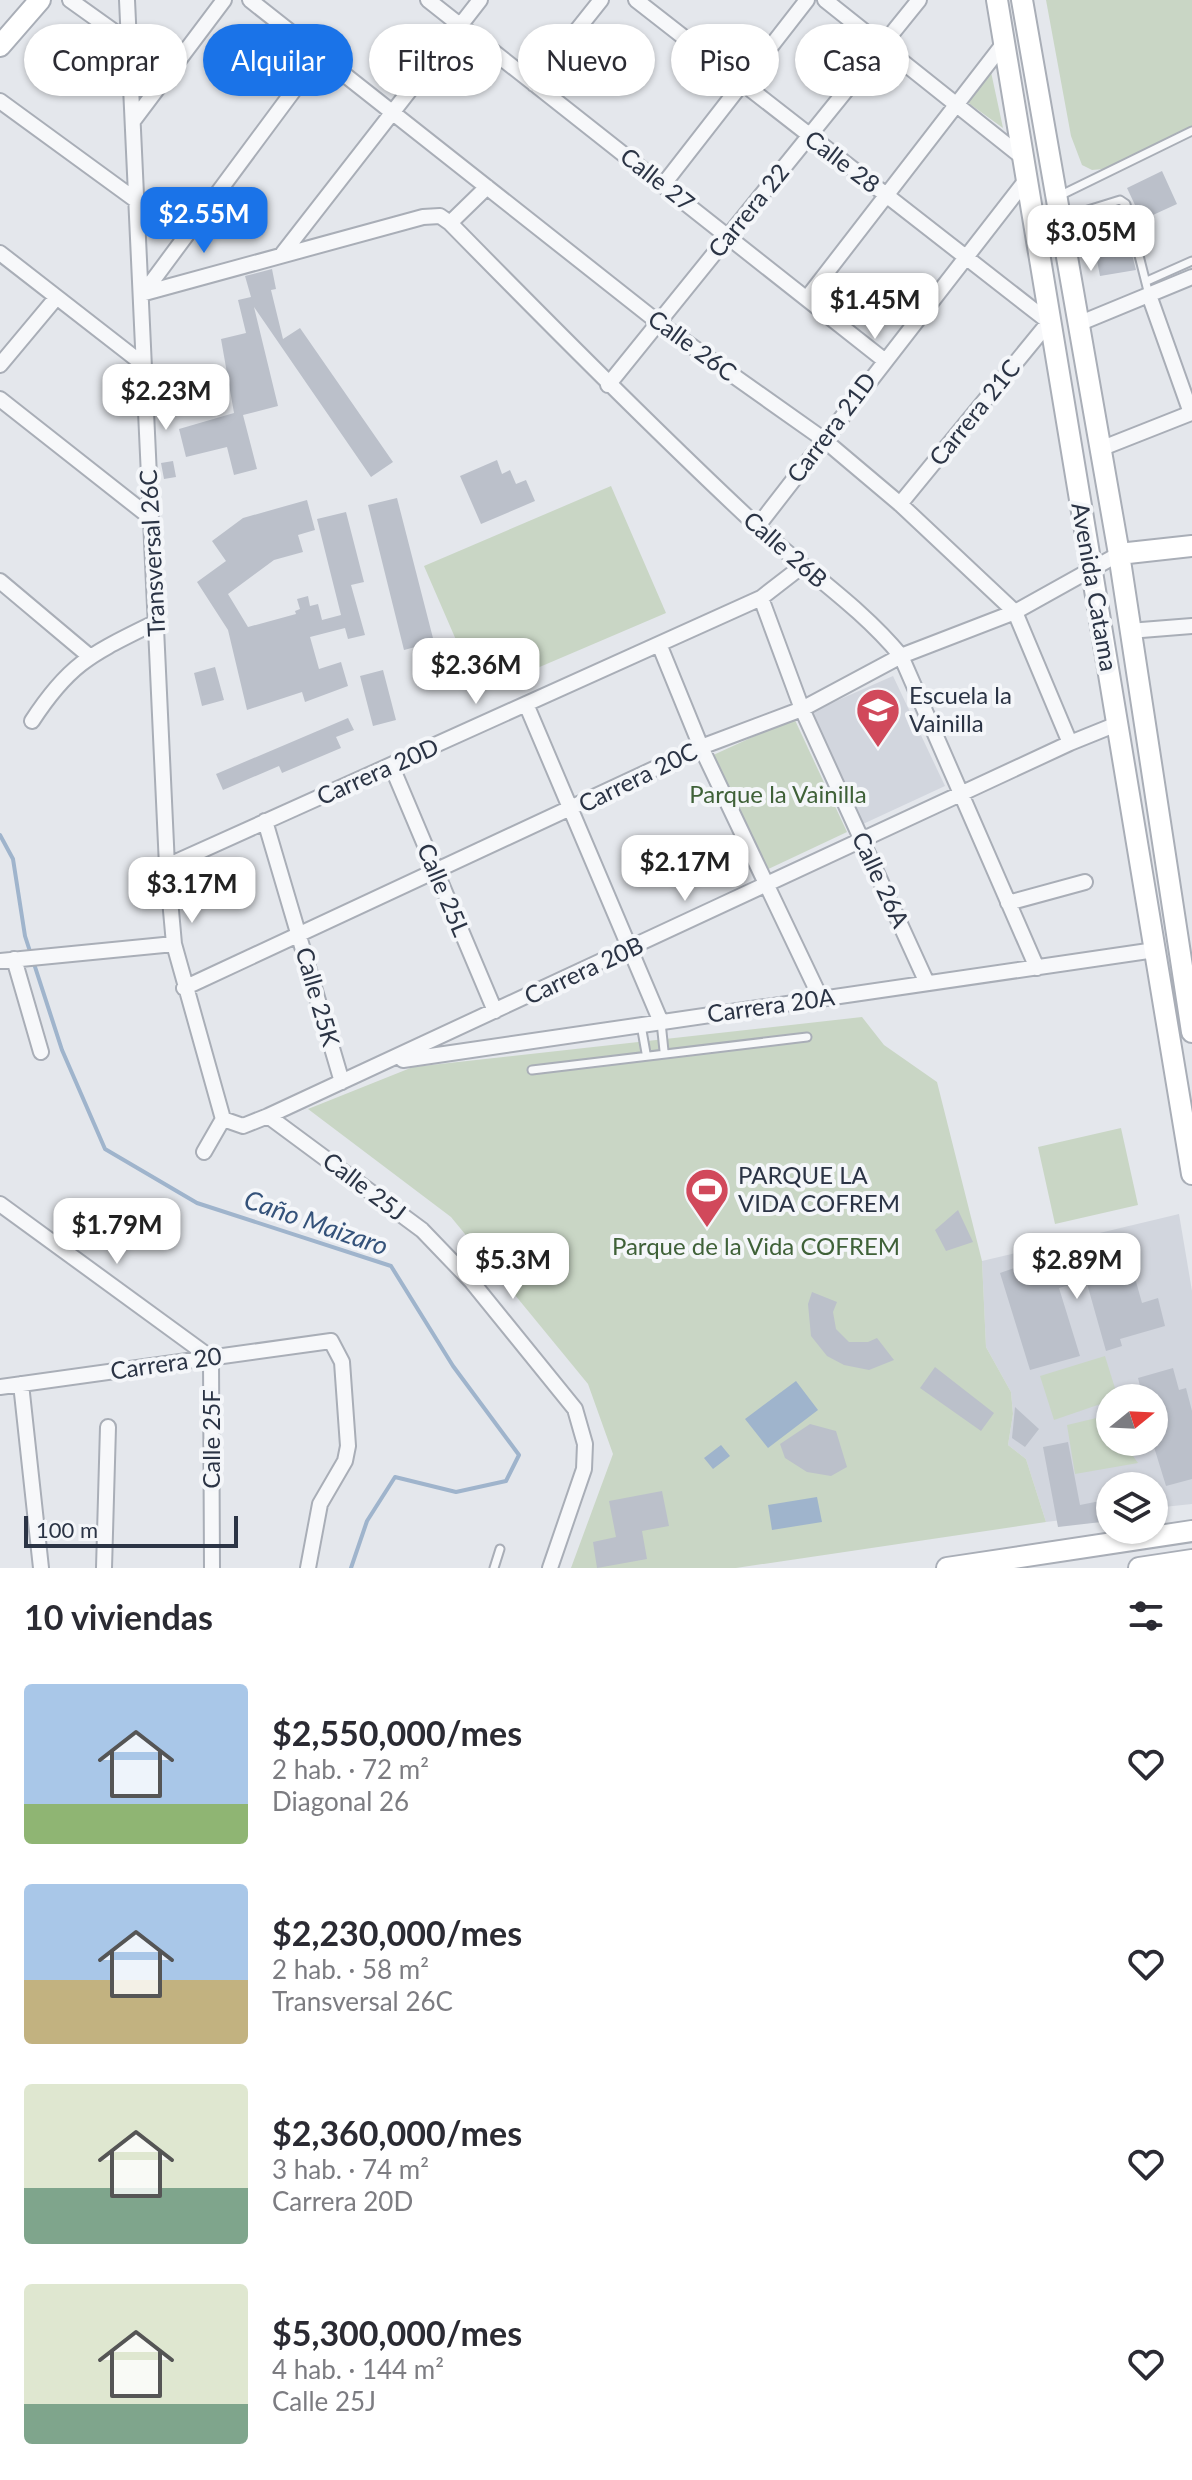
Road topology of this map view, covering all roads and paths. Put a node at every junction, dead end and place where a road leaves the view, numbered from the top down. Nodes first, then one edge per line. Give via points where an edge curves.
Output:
1 (40, 0) edge
2 (70, 0) edge
3 (127, 0) edge
4 (224, 0) edge
5 (250, 0) edge
6 (428, 0) edge
7 (480, 0) edge
8 (601, 0) edge
9 (636, 0) edge
10 (807, 0) edge
11 (825, 0) edge
12 (919, 0) edge
13 (997, 0) edge
14 (1022, 0) edge
15 (105, 24) edge
16 (128, 24) edge
17 (281, 24) edge
18 (459, 24) joint
19 (582, 24) edge
20 (855, 24) edge
21 (900, 24) edge
22 (671, 27) edge
23 (779, 35) edge
24 (1004, 43) junction
25 (0, 46) edge
26 (187, 46) edge
27 (502, 58) edge
28 (909, 67) edge
29 (518, 71) edge
30 (353, 81) edge
31 (132, 96) edge
32 (150, 96) edge
33 (289, 96) edge
34 (404, 96) edge
35 (549, 96) edge
36 (731, 96) edge
37 (759, 96) edge
38 (842, 96) edge
39 (0, 101) edge
40 (954, 103) junction
41 (392, 112) junction
42 (133, 121) junction
43 (1192, 131) edge
44 (809, 137) junction
45 (1022, 157) junction
46 (1026, 180) junction
47 (663, 185) junction
48 (487, 187) junction
49 (885, 194) junction
50 (1056, 197) junction
51 (137, 201) junction
52 (1059, 219) junction
53 (450, 223) junction
54 (728, 237) junction
55 (0, 253) edge
56 (283, 253) junction
57 (964, 258) junction
58 (1192, 261) edge
59 (1192, 277) edge
60 (1148, 288) junction
61 (143, 292) junction
62 (56, 298) junction
63 (807, 298) junction
64 (1049, 322) junction
65 (659, 323) junction
66 (1078, 324) junction
67 (884, 360) junction
68 (0, 365) edge
69 (144, 365) junction
70 (608, 385) junction
71 (0, 399) edge
72 (1191, 413) edge
73 (823, 439) junction
74 (1100, 449) junction
75 (900, 504) junction
76 (151, 518) junction
77 (757, 527) junction
78 (1192, 546) edge
79 (1119, 554) junction
80 (801, 567) junction
81 (1092, 571) junction
82 (0, 581) edge
83 (761, 598) junction
84 (1015, 612) junction
85 (156, 622) junction
86 (1192, 626) edge
87 (1129, 631) junction
88 (659, 644) junction
89 (88, 655) junction
90 (901, 656) junction
91 (526, 704) junction
92 (802, 709) junction
93 (32, 721) dead end
94 (1117, 724) junction
95 (1070, 743) junction
96 (701, 747) junction
97 (392, 767) junction
98 (962, 796) junction
99 (573, 810) junction
100 (265, 821) junction
101 (863, 842) junction
102 (167, 866) junction
103 (436, 873) junction
104 (1085, 882) dead end
105 (767, 886) junction
106 (1008, 903) junction
107 (298, 934) junction
108 (174, 944) junction
109 (629, 950) junction
110 (1155, 950) junction
111 (13, 959) edge
112 (1037, 968) junction
113 (927, 983) junction
114 (184, 988) junction
115 (821, 999) junction
116 (495, 1011) junction
117 (661, 1022) junction
118 (641, 1025) junction
119 (1192, 1032) edge
120 (807, 1037) dead end
121 (664, 1051) junction
122 (41, 1052) dead end
123 (646, 1053) junction
124 (387, 1062) junction
125 (532, 1070) dead end
126 (342, 1082) junction
127 (268, 1116) junction
128 (223, 1119) junction
129 (204, 1152) dead end
130 (1192, 1174) edge
131 (0, 1204) edge
132 (211, 1358) junction
133 (21, 1384) junction
134 (0, 1387) edge
135 (108, 1427) dead end
136 (1192, 1531) edge
137 (500, 1549) dead end
138 (1192, 1560) edge
139 (41, 1568) edge
140 (104, 1568) edge
141 (212, 1568) edge
142 (308, 1568) edge
143 (494, 1568) edge
144 (550, 1568) edge
145 (947, 1568) edge
146 (1139, 1568) edge

1 - 25 main road
2 - 15 street
3 - 16 street, Transversal 26C
4 - 26 street
5 - 17 street, Calle 26C
6 - 18 street, Calle 27
7 - 18 street
8 - 19 street
9 - 22 street, Calle 28
10 - 23 street
11 - 20 street
12 - 21 street, Carrera 22
13 - 24 main road, Avenida Catama
14 - 50 main road, Avenida Catama
24 - 40 street
24 - 45 main road, Avenida Catama
27 - 29 street, Calle 27
28 - 40 street
30 - 41 street, Calle 26C
31 - 42 street, Transversal 26C
32 - 42 street
33 - 61 street
34 - 41 street
35 - 47 street, Calle 27
36 - 47 street
37 - 44 street, Calle 28
38 - 44 street, Carrera 22
39 - 51 street
40 - 45 street
40 - 49 street
41 - 48 street, Calle 26C
41 - 56 street
42 - 51 street, Transversal 26C
43 - 50 lane
44 - 49 street, Calle 28
44 - 54 street, Carrera 22
45 - 46 main road, Avenida Catama
46 - 57 street, Carrera 21D
46 - 64 main road, Avenida Catama
47 - 54 street, Calle 27
48 - 53 street
48 - 65 street, Calle 26C
49 - 57 street, Calle 28
49 - 63 street
50 - 52 main road, Avenida Catama
51 - 61 street, Transversal 26C
52 - 60 lane via 1120,200 1126,204
52 - 66 main road, Avenida Catama
53 - 56 street via 440,216 423,217
53 - 70 street, Calle 26B
54 - 63 street, Calle 27
54 - 65 street, Carrera 22
55 - 62 street
56 - 61 street
57 - 64 street, Calle 28
57 - 67 street, Carrera 21D
58 - 60 lane
59 - 60 street
60 - 66 street
60 - 72 street
61 - 69 street, Transversal 26C
62 - 68 street
62 - 69 street
63 - 67 street, Calle 27
64 - 75 street, Carrera 21C
64 - 81 main road, Avenida Catama
65 - 70 street, Carrera 22
65 - 73 street, Calle 26C
66 - 74 main road, Avenida Catama
67 - 73 street, Carrera 21D
69 - 76 street, Transversal 26C
70 - 77 street, Calle 26B
71 - 76 street
72 - 74 street
73 - 75 street, Calle 26C
73 - 77 street, Carrera 21D
74 - 79 main road, Avenida Catama
75 - 84 street, Calle 26C
76 - 85 street, Transversal 26C
77 - 80 street, Calle 26B
78 - 79 main road
79 - 81 street, Carrera 20C
79 - 87 main road, Avenida Catama
80 - 83 street, Carrera 20D
80 - 90 street, Calle 26B
81 - 84 street, Carrera 20C
81 - 94 main road, Avenida Catama
82 - 89 street
83 - 88 street, Carrera 20D
83 - 92 street, Calle 26A
84 - 90 street, Carrera 20C
84 - 95 street, Calle 26C
85 - 89 street
85 - 102 street, Transversal 26C
86 - 87 street
87 - 119 main road, Avenida Catama
88 - 91 street, Carrera 20D
88 - 96 street
89 - 93 street via 55,686
90 - 92 street, Carrera 20C
90 - 98 street, Calle 26B
91 - 97 street, Carrera 20D
91 - 99 street
92 - 96 street, Carrera 20C
92 - 101 street, Calle 26A
94 - 95 street, Carrera 20B
94 - 110 main road, Avenida Catama
95 - 98 street, Carrera 20B
96 - 99 street, Carrera 20C
96 - 105 street
97 - 100 street, Carrera 20D
97 - 103 street, Calle 25L
98 - 101 street, Carrera 20B
98 - 106 street, Calle 26B
99 - 103 street, Carrera 20C
99 - 109 street
100 - 102 street, Carrera 20D
100 - 107 street, Calle 25K
101 - 105 street, Carrera 20B
101 - 113 street, Calle 26A
102 - 108 street
103 - 107 street, Carrera 20C
103 - 116 street, Calle 25L
104 - 106 street
105 - 109 street, Carrera 20B
105 - 115 street
106 - 112 street, Calle 26B
107 - 114 street, Carrera 20C
107 - 126 street, Calle 25K
108 - 111 street
108 - 114 street
109 - 116 street, Carrera 20B
109 - 117 street
110 - 112 street, Carrera 20A
110 - 130 main road, Avenida Catama
111 - 122 street
112 - 113 street, Carrera 20A
113 - 115 street, Carrera 20A
114 - 128 street
115 - 117 street, Carrera 20A
116 - 124 street, Carrera 20B
117 - 118 street, Carrera 20A
117 - 121 lane
118 - 123 lane
118 - 124 street, Carrera 20A
120 - 121 lane
121 - 123 lane
123 - 125 lane
124 - 126 street, Carrera 20B
126 - 127 street, Carrera 20B
127 - 128 street via 243,1126
127 - 144 street, Calle 25J via 422,1230 472,1282 575,1409 585,1444 584,1469
128 - 129 street
131 - 132 street
132 - 133 street, Carrera 20
132 - 141 street, Calle 25F
132 - 142 street, Carrera 20 via 331,1341 342,1362 348,1446 320,1504
133 - 134 street, Carrera 20
133 - 139 street
135 - 140 street
136 - 145 main road
137 - 143 lane
138 - 146 main road

